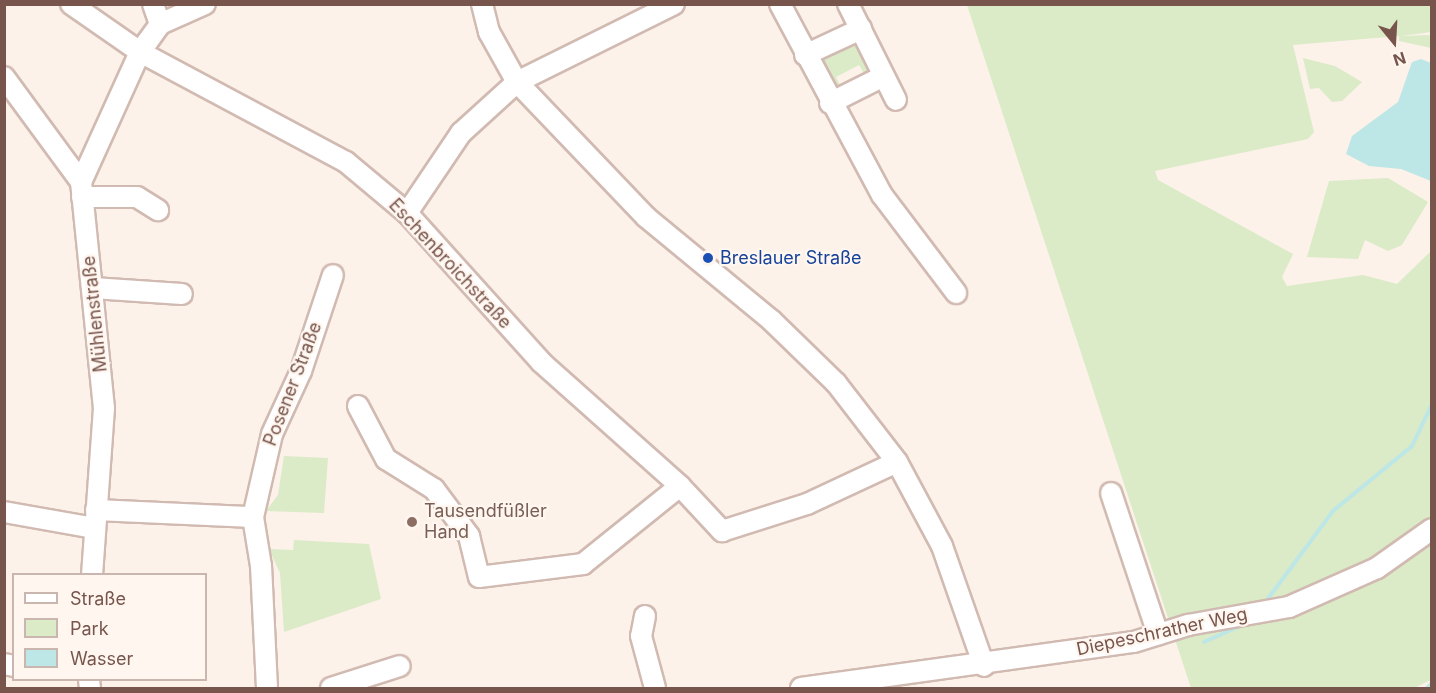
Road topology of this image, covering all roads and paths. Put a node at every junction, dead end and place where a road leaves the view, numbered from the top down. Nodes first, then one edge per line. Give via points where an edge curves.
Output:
1 (71, 4) edge
2 (153, 4) edge
3 (205, 4) edge
4 (482, 4) edge
5 (674, 4) edge
6 (780, 4) edge
7 (848, 4) edge
8 (160, 24) junction
9 (861, 29) junction
10 (140, 52) junction
11 (805, 55) junction
12 (884, 76) junction
13 (4, 77) edge
14 (517, 82) junction
15 (896, 100) dead end
16 (830, 103) junction
17 (82, 189) junction
18 (158, 210) dead end
19 (407, 213) junction
20 (333, 275) dead end
21 (93, 288) junction
22 (956, 293) dead end
23 (182, 294) dead end
24 (358, 406) dead end
25 (897, 462) junction
26 (680, 486) junction
27 (1111, 493) dead end
28 (4, 512) edge
29 (253, 517) junction
30 (95, 519) junction
31 (1431, 529) edge
32 (92, 573) edge
33 (645, 616) dead end
34 (1158, 634) junction
35 (400, 666) dead end
36 (984, 666) junction
37 (267, 688) edge
38 (331, 688) edge
39 (655, 688) edge
40 (801, 688) edge

1 - 10 street, Eschenbroichstraße
2 - 8 street
3 - 8 street
4 - 14 street via 489,32
5 - 14 street
6 - 11 street
7 - 9 street
8 - 10 street
9 - 11 street
9 - 12 street
10 - 17 street
10 - 19 street, Eschenbroichstraße via 346,162
11 - 16 street
12 - 15 street
12 - 16 street
13 - 17 street, Mühlenstraße
14 - 19 street via 461,134
14 - 25 street via 646,217 771,320 836,383
16 - 22 street via 882,195
17 - 18 street via 137,197
17 - 21 street, Mühlenstraße
19 - 26 street, Eschenbroichstraße via 541,362
20 - 29 street, Posener Straße via 301,371 272,434
21 - 23 street
21 - 30 street, Mühlenstraße via 104,408
24 - 26 street via 386,459 434,489 469,536 479,577 583,564
25 - 26 street, Eschenbroichstraße via 807,504 722,531
25 - 36 street via 942,546
27 - 34 street
28 - 30 street
29 - 30 street
29 - 37 street via 261,566
30 - 32 street, Mühlenstraße
31 - 34 street, Diepeschrather Weg via 1334,591 1289,607
33 - 39 street via 641,636
34 - 36 street, Diepeschrather Weg
35 - 38 street
36 - 40 street, Diepeschrather Weg

